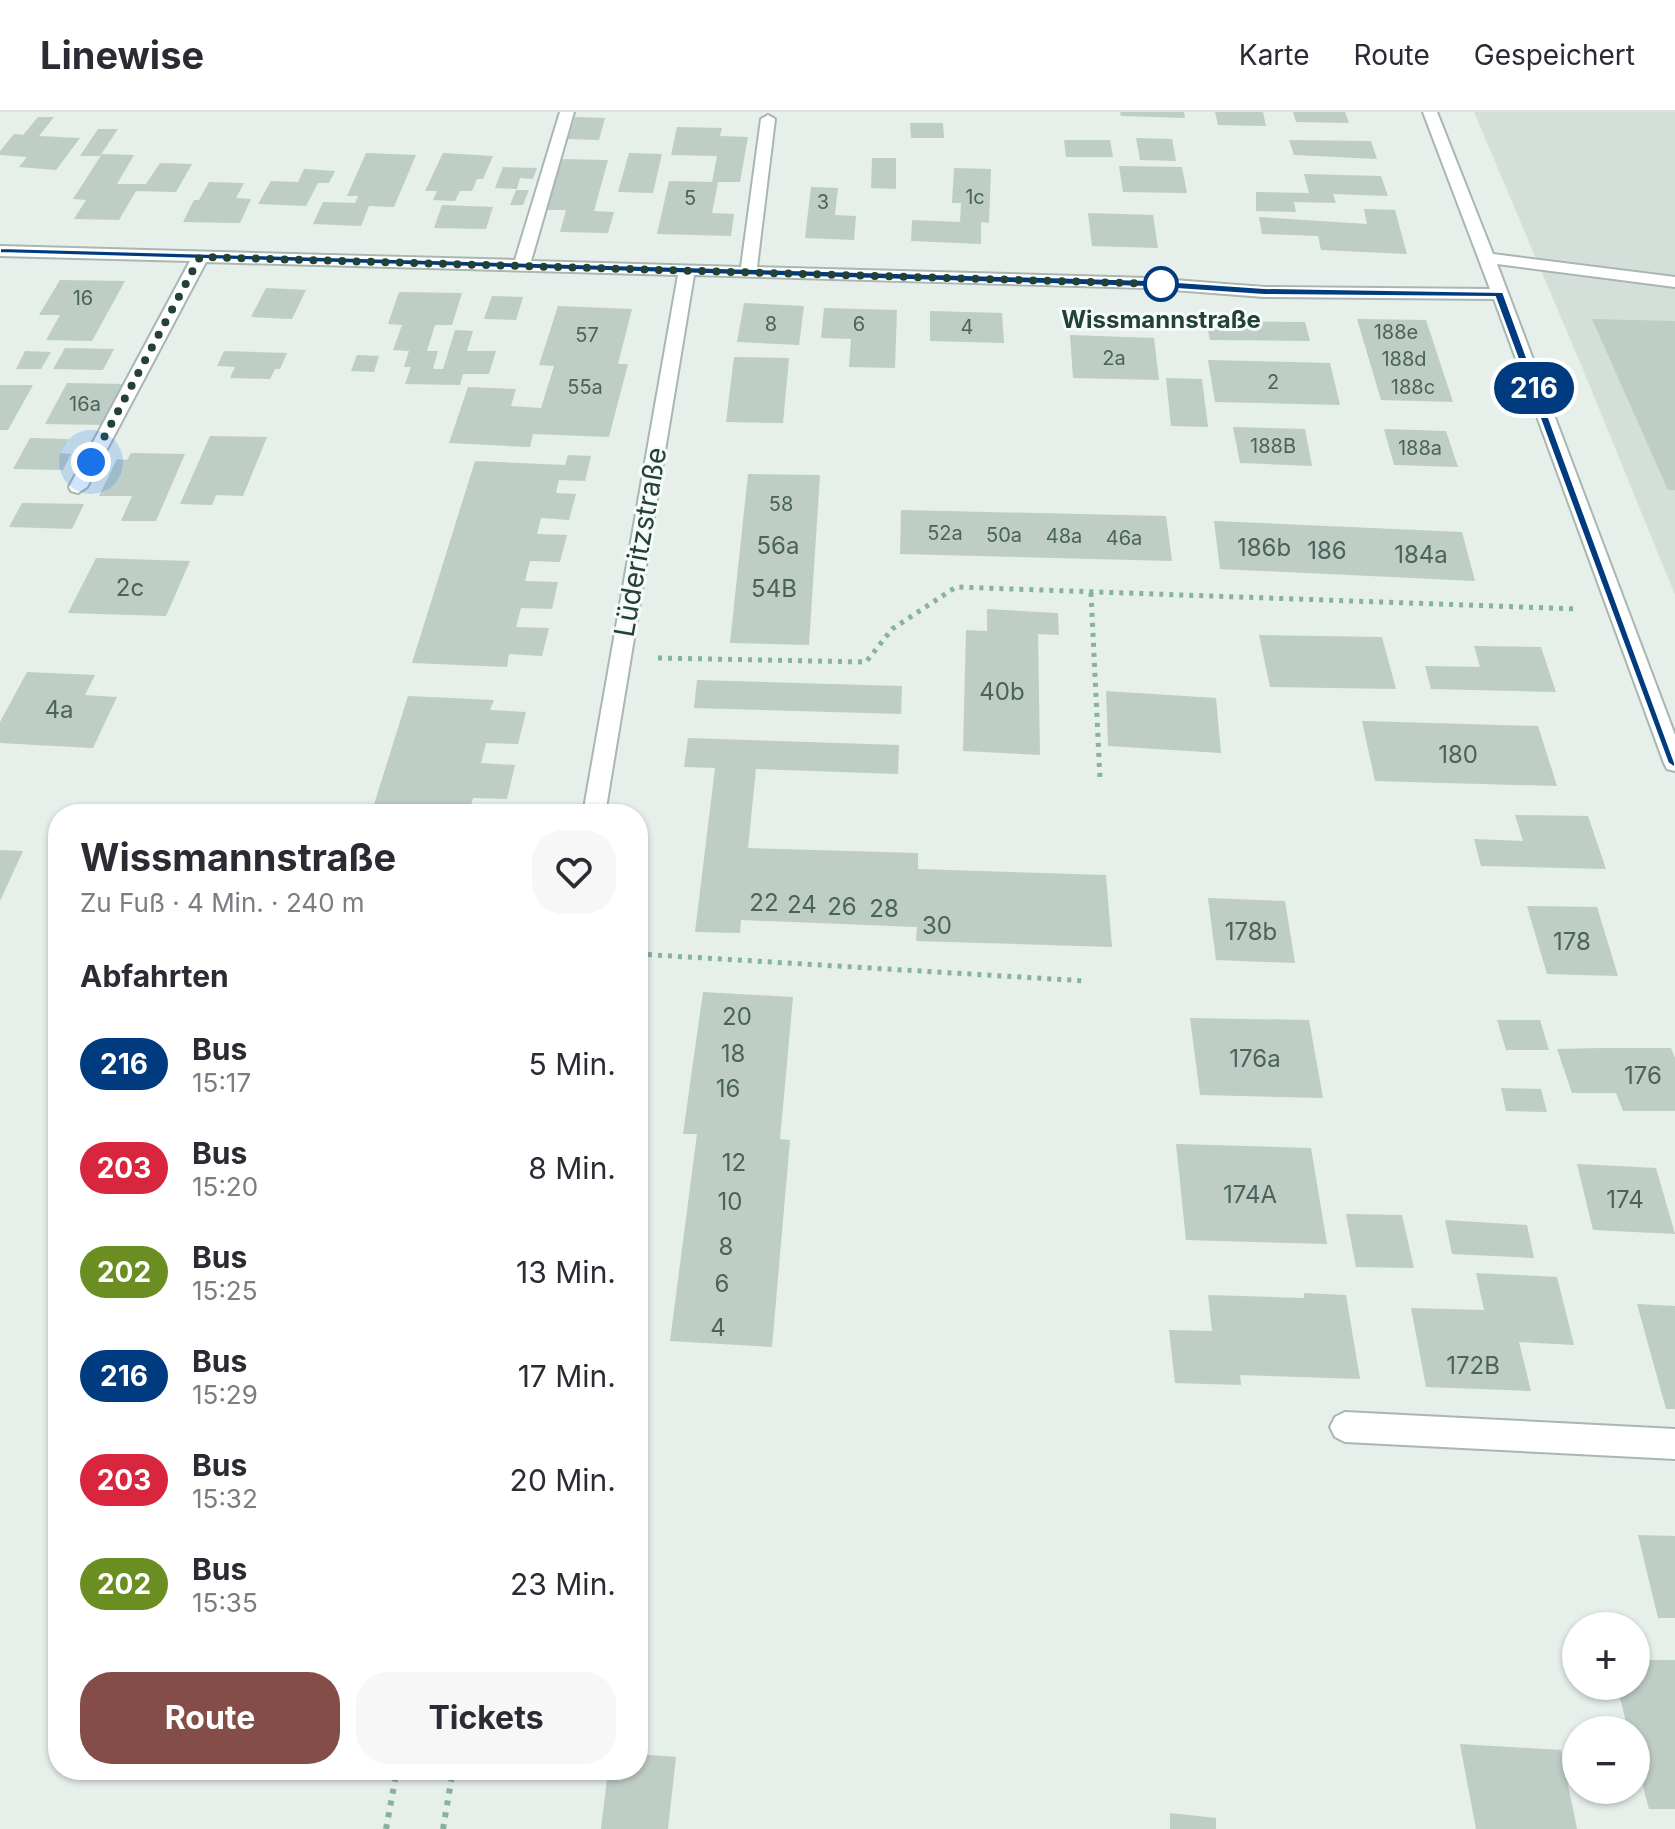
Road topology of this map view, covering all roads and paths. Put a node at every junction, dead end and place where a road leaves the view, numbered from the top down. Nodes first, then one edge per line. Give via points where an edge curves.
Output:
1 (567, 112) edge
2 (1430, 112) edge
3 (768, 119) dead end
4 (0, 251) edge
5 (200, 257) junction
6 (1488, 258) junction
7 (521, 266) junction
8 (687, 271) junction
9 (748, 272) junction
10 (1675, 282) edge
11 (1500, 294) junction
12 (78, 487) dead end
13 (1091, 593) junction
14 (1616, 609) junction
15 (621, 657) junction
16 (1675, 763) edge
17 (1100, 779) dead end
18 (596, 804) edge
19 (648, 955) edge
20 (1086, 981) dead end
21 (1345, 1427) dead end
22 (1675, 1444) edge
23 (395, 1780) edge
24 (451, 1780) edge
25 (386, 1829) edge
26 (443, 1829) edge

1 - 7 street
2 - 6 street
3 - 9 street
4 - 5 street
5 - 7 street
5 - 12 street
6 - 10 street
6 - 11 street
7 - 8 street
8 - 9 street
8 - 15 street, Lüderitzstraße
9 - 11 street via 1148,283 1264,292
11 - 14 street
13 - 14 path
13 - 15 path via 956,587 892,629 866,662
13 - 17 path
14 - 16 street
15 - 18 street, Lüderitzstraße
19 - 20 path
21 - 22 street
23 - 25 path
24 - 26 path

